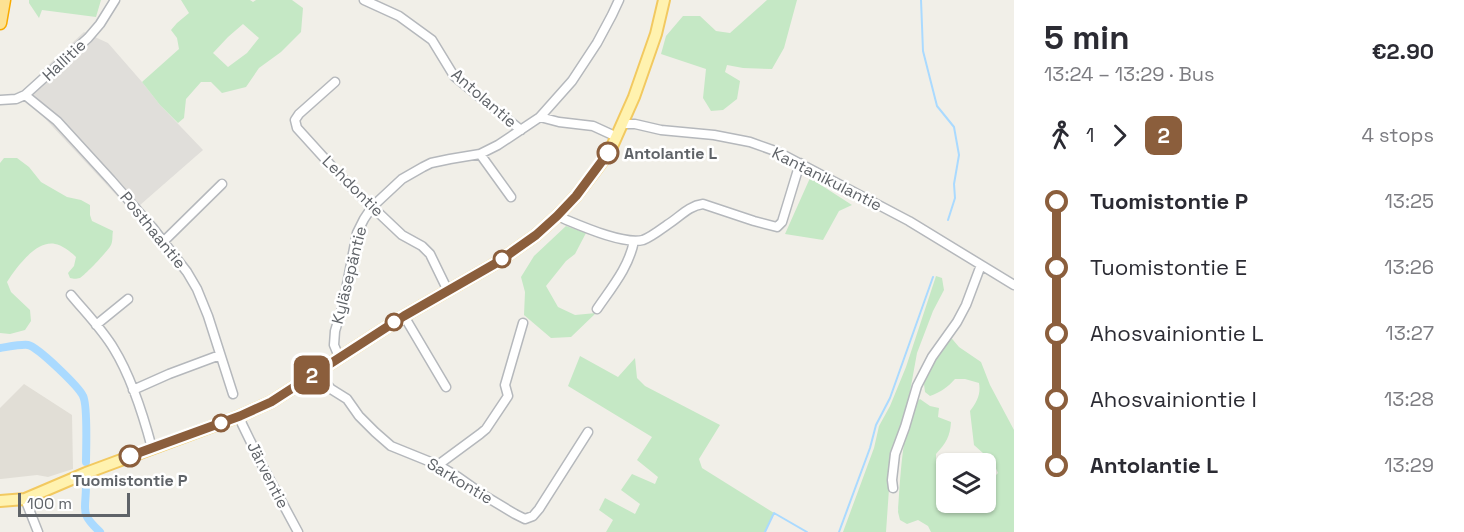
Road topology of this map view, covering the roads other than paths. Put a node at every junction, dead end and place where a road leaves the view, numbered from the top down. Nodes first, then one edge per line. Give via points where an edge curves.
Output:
1 (4, 0) edge
2 (114, 0) edge
3 (364, 0) edge
4 (619, 0) edge
5 (664, 0) edge
6 (0, 23) edge
7 (336, 82) dead end
8 (25, 95) junction
9 (0, 100) edge
10 (540, 117) junction
11 (623, 124) junction
12 (521, 130) junction
13 (617, 137) junction
14 (480, 154) junction
15 (800, 163) junction
16 (222, 184) dead end
17 (511, 197) dead end
18 (372, 207) junction
19 (557, 216) junction
20 (634, 241) junction
21 (163, 242) junction
22 (981, 265) junction
23 (1014, 285) edge
24 (448, 291) junction
25 (71, 295) dead end
26 (128, 299) dead end
27 (597, 309) dead end
28 (404, 316) junction
29 (523, 323) dead end
30 (96, 325) junction
31 (220, 355) junction
32 (339, 357) junction
33 (316, 372) junction
34 (446, 387) dead end
35 (133, 390) junction
36 (233, 394) dead end
37 (240, 416) junction
38 (588, 432) dead end
39 (152, 448) junction
40 (438, 465) junction
41 (892, 488) dead end
42 (25, 499) junction
43 (0, 501) edge
44 (38, 532) edge
45 (298, 532) edge

1 - 6 highway
2 - 8 street, Hallitie via 88,38
3 - 12 street, Antolantie via 399,16 432,40 454,76
4 - 10 street, Kyläsepäntie via 572,81
5 - 11 main road via 656,34
7 - 18 street, Lehdontie via 299,114 295,120 297,128
8 - 9 street
8 - 21 street, Posthaantie via 57,122
10 - 12 street, Kyläsepäntie
10 - 13 street, Antolantie via 593,126
11 - 13 main road
11 - 15 street, Kantanikulantie via 750,142
12 - 14 street, Kyläsepäntie
13 - 19 main road via 589,180
14 - 17 street
14 - 18 street, Kyläsepäntie via 431,163 402,179
15 - 20 street via 782,222 777,227 703,204 695,205 644,240
15 - 22 street, Kantanikulantie
16 - 21 street
18 - 24 street, Lehdontie via 430,254
18 - 32 street, Kyläsepäntie via 357,233 335,332 334,345
19 - 20 street
19 - 24 main road via 498,262
20 - 27 street via 622,273
21 - 31 street, Posthaantie via 197,289
22 - 23 street, Kantanikulantie
22 - 41 street via 966,305 917,386 895,454
24 - 28 main road
25 - 30 street
26 - 30 street
28 - 32 main road
28 - 34 street
29 - 40 street via 505,385 508,396 486,429
30 - 35 street via 113,347
31 - 35 street
31 - 36 street, Posthaantie
32 - 33 main road
33 - 37 main road via 271,402
33 - 40 street, Sarkontie via 391,446
35 - 39 street
37 - 39 main road
37 - 45 street, Järventie via 262,467
38 - 40 street, Sarkontie via 539,509 525,519
39 - 42 main road
42 - 43 main road
42 - 44 street

